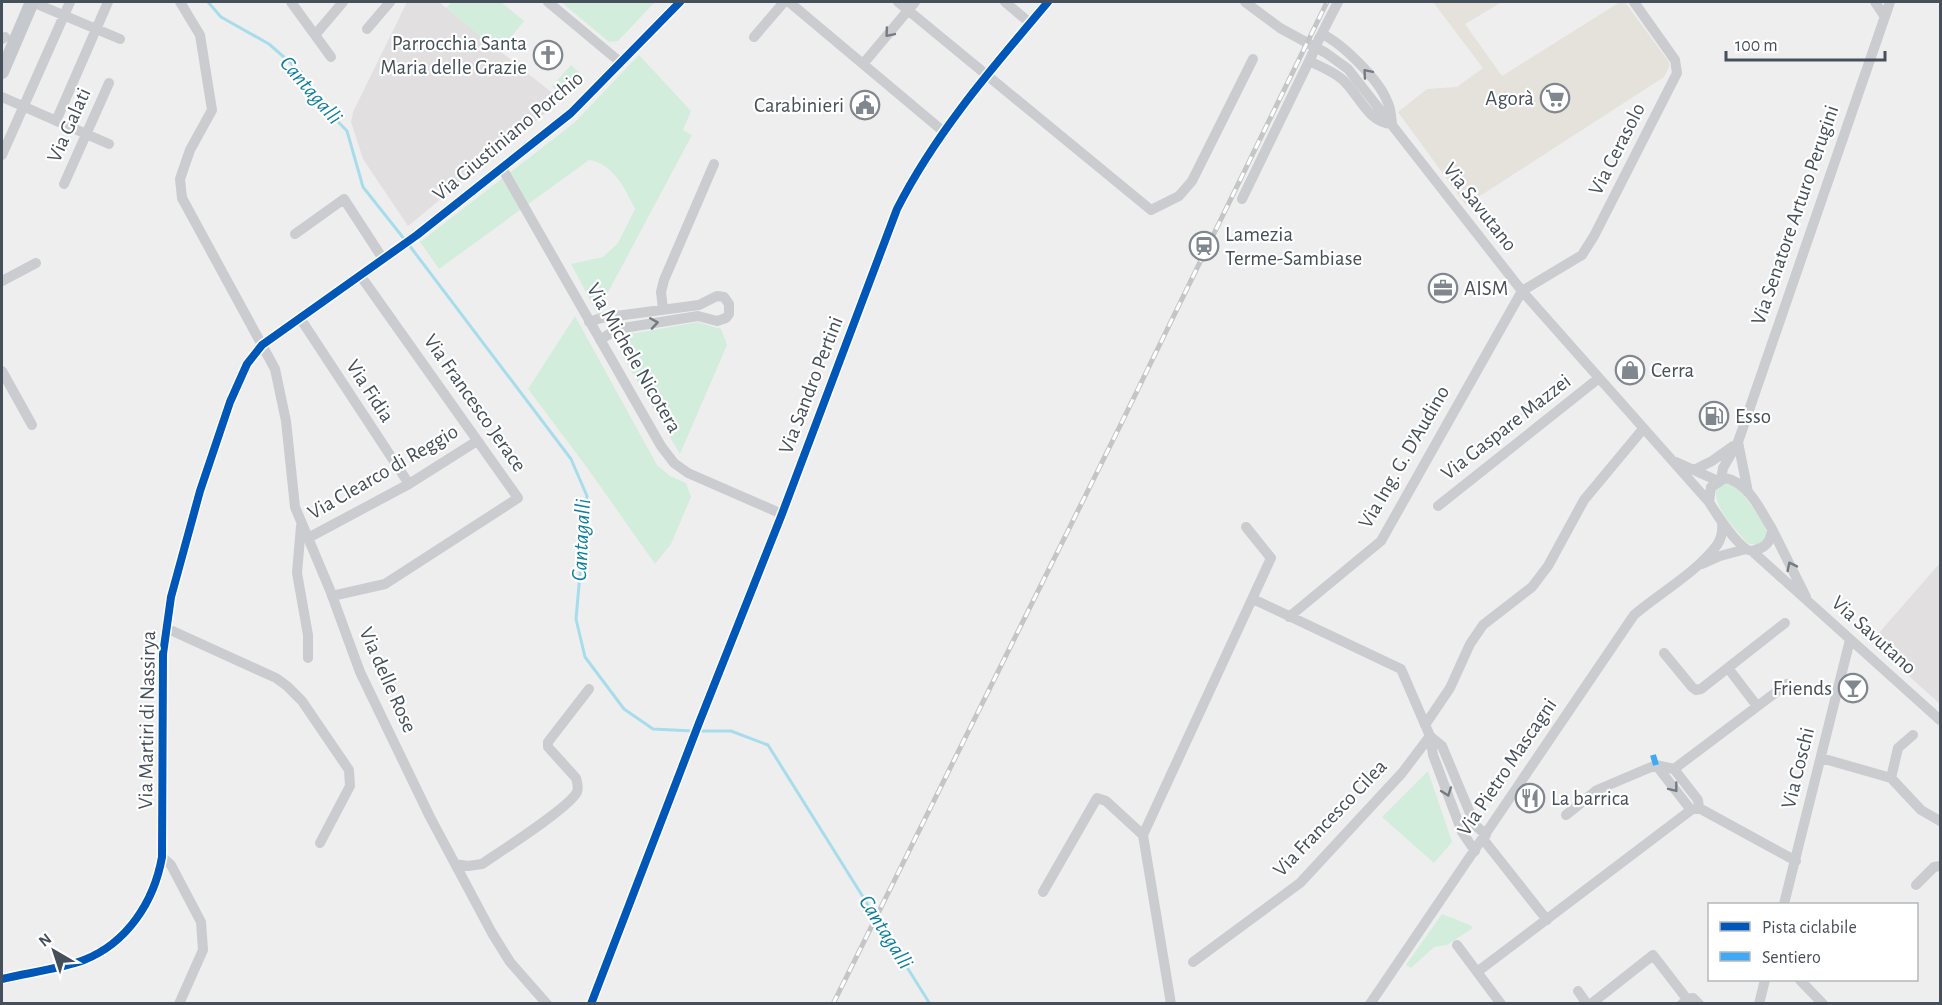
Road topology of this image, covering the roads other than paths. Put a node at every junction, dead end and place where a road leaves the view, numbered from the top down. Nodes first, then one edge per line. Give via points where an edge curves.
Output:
1 (32, 2) edge
2 (70, 2) edge
3 (108, 2) edge
4 (180, 2) edge
5 (343, 2) edge
6 (390, 2) edge
7 (548, 2) edge
8 (680, 2) edge
9 (784, 2) edge
10 (789, 2) edge
11 (898, 2) edge
12 (1005, 2) edge
13 (1048, 2) edge
14 (1245, 2) edge
15 (1338, 2) edge
16 (1634, 2) edge
17 (1875, 2) edge
18 (1890, 2) edge
19 (294, 3) edge
20 (912, 6) edge
21 (64, 16) junction
22 (1885, 17) junction
23 (1030, 23) junction
24 (96, 29) junction
25 (367, 29) dead end
26 (315, 34) junction
27 (754, 37) dead end
28 (1321, 37) junction
29 (120, 39) dead end
30 (331, 57) dead end
31 (1310, 58) junction
32 (1253, 59) dead end
33 (621, 62) junction
34 (863, 64) junction
35 (2, 71) edge
36 (985, 75) junction
37 (110, 83) dead end
38 (2, 97) edge
39 (23, 106) junction
40 (56, 121) junction
41 (1392, 124) junction
42 (944, 132) junction
43 (86, 134) junction
44 (109, 144) dead end
45 (2, 155) edge
46 (714, 164) dead end
47 (502, 168) junction
48 (64, 183) dead end
49 (1242, 199) dead end
50 (295, 234) dead end
51 (387, 256) junction
52 (36, 263) dead end
53 (360, 275) junction
54 (2, 281) edge
55 (1522, 291) junction
56 (663, 309) junction
57 (300, 318) junction
58 (589, 322) junction
59 (600, 340) junction
60 (262, 345) junction
61 (2, 371) edge
62 (1599, 378) junction
63 (32, 425) dead end
64 (1643, 429) junction
65 (477, 441) junction
66 (1738, 442) junction
67 (1667, 458) junction
68 (1694, 470) junction
69 (1720, 480) junction
70 (409, 484) junction
71 (1748, 493) junction
72 (1709, 502) junction
73 (1437, 506) dead end
74 (783, 514) junction
75 (1722, 522) junction
76 (302, 523) junction
77 (1246, 526) dead end
78 (1772, 529) junction
79 (308, 538) junction
80 (1749, 550) junction
81 (1694, 568) junction
82 (332, 596) junction
83 (1253, 599) junction
84 (1809, 603) junction
85 (1289, 617) junction
86 (1785, 623) dead end
87 (166, 628) junction
88 (1850, 640) junction
89 (1664, 652) dead end
90 (308, 658) dead end
91 (1728, 668) junction
92 (1787, 684) dead end
93 (589, 689) dead end
94 (1758, 706) junction
95 (1941, 720) edge
96 (1425, 725) junction
97 (1913, 735) dead end
98 (1430, 736) junction
99 (1821, 758) junction
100 (1656, 765) junction
101 (1674, 769) junction
102 (1891, 778) junction
103 (1695, 809) junction
104 (1566, 815) dead end
105 (1941, 821) edge
106 (1143, 835) junction
107 (1485, 837) junction
108 (320, 843) dead end
109 (1475, 851) junction
110 (162, 857) junction
111 (1796, 861) junction
112 (455, 864) junction
113 (1941, 866) edge
114 (1916, 885) dead end
115 (1043, 892) dead end
116 (1784, 903) edge
117 (1546, 920) junction
118 (1458, 945) dead end
119 (1193, 962) dead end
120 (1477, 972) junction
121 (2, 979) edge
122 (1765, 981) edge
123 (1801, 981) edge
124 (1578, 992) dead end
125 (1685, 1001) edge
126 (179, 1004) edge
127 (547, 1004) edge
128 (591, 1004) edge
129 (1171, 1004) edge
130 (1370, 1004) edge
131 (1501, 1004) edge
132 (1589, 1004) edge
133 (1699, 1004) edge
134 (1759, 1004) edge
135 (1823, 1004) edge

1 - 21 street
1 - 35 main road
2 - 21 street
3 - 24 street
4 - 60 street, Via delle Rose via 200,35 212,110 190,150 180,179 182,198
5 - 26 street
6 - 25 street
7 - 33 street
8 - 33 street, Via Giustiniano Porchio
9 - 27 street
10 - 34 street
11 - 20 street
12 - 23 street
13 - 23 street, Via Sandro Pertini
14 - 41 street, Via Savutano via 1348,69
15 - 28 street
16 - 55 street, Via Cerasolo via 1675,60 1677,73 1582,255
17 - 22 street
18 - 22 street, Via Senatore Arturo Perugini
19 - 26 street
20 -> 34 street
20 - 36 street
21 - 24 street
21 - 39 street
22 - 66 street, Via Senatore Arturo Perugini
23 - 36 street, Via Sandro Pertini
24 - 29 street
24 - 40 street
26 - 30 street
28 - 31 street, bridge
41 -> 28 street via 1383,93 1348,52
31 - 41 street via 1341,78 1378,121
31 - 49 street
32 - 36 street via 1192,181 1179,196 1150,210
33 - 47 street, Via Giustiniano Porchio via 571,113
34 - 42 street
36 - 42 street, Via Sandro Pertini
37 - 43 street, Via Galati
38 - 39 street
39 - 40 street
39 - 45 street
40 - 43 street
41 - 55 street, Via Savutano
42 - 74 street, Via Sandro Pertini via 897,209
43 - 44 street
43 - 48 street, Via Galati
46 - 56 street via 663,280
47 - 51 street, Via Giustiniano Porchio
47 - 58 street, Via Michele Nicotera
50 - 51 street via 345,200
51 - 53 street
52 - 54 street
53 - 57 street
53 - 65 street, Via Francesco Jerace
55 - 62 street, Via Savutano
55 - 85 street, Via Ing. G. D'Audino via 1381,541
56 - 58 street
59 -> 56 street via 617,329 698,316 722,321 731,309 720,296 699,305
57 - 60 street
57 - 70 street, Via Fidia
58 - 59 street, Via Michele Nicotera
59 - 74 street, Via Michele Nicotera via 674,463 697,478
60 - 76 street, Via delle Rose via 275,369 286,421 295,507
60 - 87 street, Via Martiri di Nassirya via 246,364 230,402 193,515
61 - 63 street
62 - 64 street, Via Savutano
62 - 73 street, Via Gaspare Mazzei
64 - 67 street, Via Savutano
64 - 96 street via 1584,500 1532,587 1483,625 1450,688
65 - 70 street, Via Clearco di Reggio
65 - 82 street, Via Francesco Jerace via 518,498 385,584
66 - 68 street
66 - 69 street, Via Senatore Arturo Perugini
66 - 71 street
67 - 68 street
67 - 72 street, Via Savutano
68 - 69 street
69 - 71 street via 1732,479
69 - 72 street, Via Senatore Arturo Perugini via 1711,487
70 - 79 street, Via Clearco di Reggio
71 - 78 street
72 - 75 street, Via Savutano
74 - 128 street, Via Sandro Pertini
75 - 80 street, Via Savutano
75 - 81 street via 1719,544
76 - 79 street, Via delle Rose
76 - 90 street via 297,573
77 - 83 street via 1271,558
78 - 80 street via 1764,546
84 -> 78 street
79 - 82 street, Via delle Rose
80 - 81 street via 1720,556
80 - 84 street, Via Savutano
81 - 107 street, Via Pietro Mascagni via 1634,615
82 - 112 street, Via delle Rose via 360,672
83 - 85 street
83 - 106 street
84 - 88 street, Via Savutano
85 - 96 street via 1401,669
86 - 91 street
87 - 108 street via 276,678 302,701 349,770 350,786
87 - 110 street, Via Martiri di Nassirya via 161,695
88 - 95 street, Via Savutano
88 - 99 street, Via Coschi
89 - 91 street via 1696,690
91 - 94 street
92 - 94 street
93 - 112 street via 548,742 548,747 576,778 577,792 557,811 482,864
94 - 101 street
96 - 98 street
97 - 102 street via 1898,748
98 - 107 street via 1442,746 1475,825
98 -> 109 street via 1433,755 1462,832
98 - 119 street, Via Francesco Cilea via 1402,773 1300,883
99 - 102 street
99 - 111 street, Via Coschi
100 - 101 street
100 -> 103 street
100 - 104 street via 1597,790
101 - 103 street via 1698,800
102 - 105 street via 1921,810
103 - 111 street
103 - 117 street
106 - 115 street via 1107,801 1096,798
106 - 129 street
107 - 109 street, Via Pietro Mascagni
107 - 117 street
109 - 130 street, Via Pietro Mascagni
110 - 121 street, Via Martiri di Nassirya via 140,915 115,943 82,961
110 - 126 street via 171,865 201,922 203,950
111 - 116 street, Via Coschi
112 - 127 street, Via delle Rose via 510,962
113 - 114 street via 1934,867
117 - 120 street
118 - 120 street
120 - 131 street
122 - 134 street
123 - 135 street
124 - 132 street
125 - 132 street via 1653,955
125 - 133 street via 1693,998

